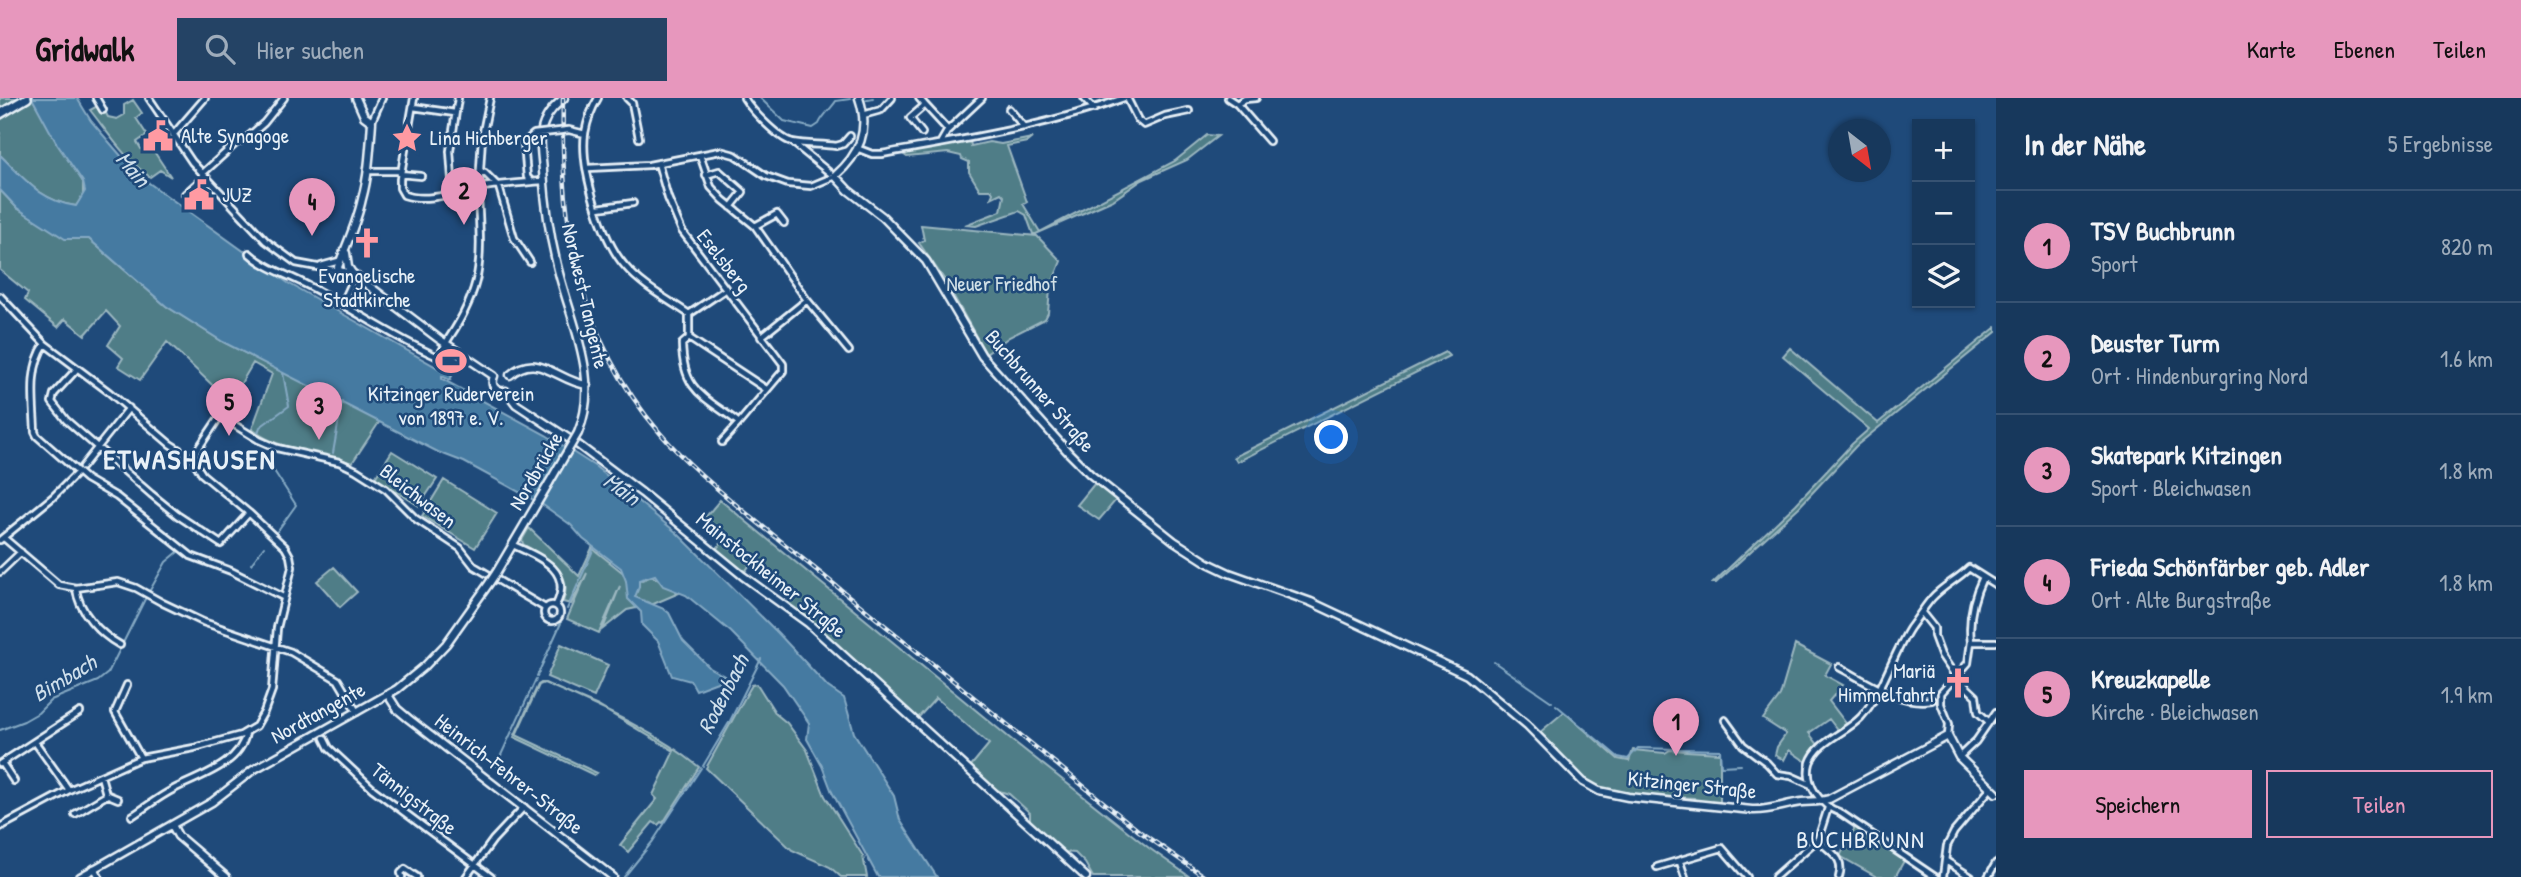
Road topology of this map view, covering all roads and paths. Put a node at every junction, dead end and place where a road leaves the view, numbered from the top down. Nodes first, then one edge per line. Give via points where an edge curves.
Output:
1 (27, 98) edge
2 (96, 98) edge
3 (149, 98) edge
4 (205, 98) edge
5 (284, 98) edge
6 (356, 98) edge
7 (382, 98) edge
8 (414, 98) edge
9 (458, 98) edge
10 (490, 98) edge
11 (564, 98) edge
12 (598, 98) edge
13 (627, 98) edge
14 (744, 98) edge
15 (859, 98) edge
16 (892, 98) edge
17 (919, 98) edge
18 (982, 98) edge
19 (1084, 98) edge
20 (1125, 98) edge
21 (1228, 98) edge
22 (1256, 98) edge
23 (1237, 104) junction
24 (925, 105) junction
25 (413, 107) junction
26 (1009, 109) dead end
27 (1094, 109) junction
28 (103, 110) dead end
29 (1189, 111) dead end
30 (456, 113) junction
31 (0, 114) edge
32 (863, 115) junction
33 (372, 122) junction
34 (1024, 128) junction
35 (948, 130) junction
36 (922, 133) dead end
37 (585, 134) junction
38 (173, 135) junction
39 (850, 136) dead end
40 (639, 138) dead end
41 (1269, 141) dead end
42 (792, 142) junction
43 (941, 142) junction
44 (859, 149) junction
45 (700, 155) junction
46 (658, 163) junction
47 (588, 168) junction
48 (367, 171) junction
49 (480, 172) junction
50 (400, 173) junction
51 (203, 175) junction
52 (706, 175) junction
53 (833, 175) junction
54 (421, 176) dead end
55 (530, 180) junction
56 (544, 181) junction
57 (499, 187) junction
58 (453, 193) junction
59 (185, 194) dead end
60 (633, 203) dead end
61 (731, 207) junction
62 (598, 208) junction
63 (784, 223) dead end
64 (755, 226) junction
65 (249, 253) dead end
66 (530, 262) dead end
67 (319, 267) junction
68 (344, 267) junction
69 (355, 275) junction
70 (726, 289) junction
71 (0, 296) edge
72 (807, 300) junction
73 (342, 305) junction
74 (689, 314) junction
75 (761, 337) junction
76 (689, 338) junction
77 (45, 344) junction
78 (446, 344) junction
79 (849, 351) dead end
80 (76, 370) junction
81 (510, 375) junction
82 (494, 376) junction
83 (587, 385) junction
84 (510, 387) junction
85 (766, 389) junction
86 (129, 408) junction
87 (738, 423) junction
88 (722, 442) dead end
89 (97, 447) junction
90 (192, 458) junction
91 (79, 470) junction
92 (249, 513) junction
93 (524, 527) joint
94 (2, 539) edge
95 (513, 545) junction
96 (22, 552) junction
97 (0, 572) edge
98 (1983, 577) junction
99 (1996, 585) edge
100 (76, 588) junction
101 (283, 597) junction
102 (556, 605) junction
103 (545, 608) junction
104 (1922, 613) junction
105 (1971, 642) junction
106 (1996, 642) edge
107 (120, 645) dead end
108 (276, 646) junction
109 (1839, 667) dead end
110 (1956, 677) junction
111 (127, 685) dead end
112 (1879, 688) junction
113 (388, 695) junction
114 (1932, 700) dead end
115 (80, 712) dead end
116 (357, 712) junction
117 (1996, 712) edge
118 (1725, 720) dead end
119 (1988, 721) junction
120 (1527, 725) joint
121 (243, 734) junction
122 (1948, 736) junction
123 (324, 738) dead end
124 (35, 742) junction
125 (1959, 757) junction
126 (141, 758) junction
127 (1, 764) edge
128 (101, 776) junction
129 (14, 781) dead end
130 (1809, 784) junction
131 (69, 790) junction
132 (1995, 791) edge
133 (107, 795) junction
134 (118, 799) dead end
135 (1826, 805) junction
136 (524, 807) junction
137 (75, 814) dead end
138 (132, 816) dead end
139 (172, 825) junction
140 (0, 827) edge
141 (1818, 839) junction
142 (1945, 861) junction
143 (1681, 862) junction
144 (1996, 863) edge
145 (475, 865) junction
146 (1657, 867) dead end
147 (94, 869) junction
148 (80, 877) edge
149 (99, 877) edge
150 (226, 877) edge
151 (402, 877) edge
152 (417, 877) edge
153 (466, 877) edge
154 (492, 877) edge
155 (613, 877) edge
156 (1086, 877) edge
157 (1685, 877) edge
158 (1747, 877) edge
159 (1775, 877) edge
160 (1839, 877) edge
161 (1935, 877) edge
162 (1944, 877) edge
163 (1971, 877) edge
164 (1988, 877) edge

1 - 31 main road
2 - 28 street
3 - 38 street
4 - 38 street
5 - 51 street via 269,119
6 - 33 street
7 - 33 street
8 - 25 street
9 - 30 street
10 - 49 street
11 - 56 street, Nordwest-Tangente via 542,128
12 - 37 street
13 - 40 street
14 - 42 street, Buchbrunner Straße
15 - 32 street
16 - 32 street via 881,110
17 - 24 street
18 - 35 street
19 - 27 street
20 - 27 street
20 - 29 street via 1144,125
21 - 23 street
22 - 23 street
23 - 41 street
24 - 35 street
24 - 36 street via 910,118
25 - 30 street
25 - 50 street
26 - 34 street
27 - 34 street
30 - 58 street via 450,151
32 - 44 street
33 - 48 street
34 - 43 street
35 - 43 street
37 - 47 street
37 - 55 street, bridge via 569,130 534,134 524,143
38 - 51 street
39 - 42 street via 836,146
42 - 53 street, Buchbrunner Straße
43 - 44 street via 879,155
44 - 53 street
45 - 46 street
45 - 52 street
45 - 53 street via 728,152 788,184 811,186
46 - 47 street
46 - 70 street, Eselsberg via 682,231
47 - 62 street
48 - 50 street
48 - 68 street
49 - 57 street
49 - 78 street, bridge via 478,278
50 - 54 street
50 - 58 street via 405,196
51 - 59 street
51 - 67 street via 286,258
52 - 61 street
52 - 61 street via 719,171 743,192
53 - 120 street, Buchbrunner Straße via 919,253 982,356 1069,453 1174,541 1229,573 1311,602 1455,668
55 - 56 street
55 - 57 street
56 - 83 street, Nordwest-Tangente via 556,263
57 - 58 street
57 - 66 street via 514,238
60 - 62 street
61 - 64 street
62 - 74 street via 623,264
63 - 64 street via 777,214
64 - 72 street
65 - 73 street
67 - 68 street
67 - 68 street
68 - 69 street
69 - 73 street
69 - 78 street
70 - 74 street
70 - 75 street, Eselsberg
71 - 77 street
72 - 75 street
72 - 79 street
73 - 78 street via 438,357
74 - 76 street
75 - 85 street, Eselsberg via 784,367
76 - 85 street
76 - 87 street via 682,344 689,382
77 - 80 street
77 - 91 street via 34,372 35,432
78 - 82 street
80 - 86 street
80 - 89 street via 52,402
81 - 82 street
81 - 83 street via 518,368 536,365
81 - 84 street
82 - 84 street via 494,388
83 - 93 street, Nordbrücke, bridge via 578,433
84 - 156 street, Mainstockheimer Straße via 516,404 577,444 808,623
85 - 87 street
86 - 89 street
86 - 90 street
87 - 88 street
89 - 91 street
89 - 92 street via 177,515 221,544
90 - 92 street via 209,480
90 - 103 street, Bleichwasen via 220,416 268,444 338,462 386,489 415,519 460,548 474,566
91 - 94 street via 53,498
91 - 101 street via 191,556
92 - 101 street via 290,556 292,566
93 - 95 street, Nordtangente
94 - 96 street
95 - 102 street via 556,571 562,587
95 - 113 street, Nordtangente, bridge via 446,644
96 - 97 street
96 - 100 street via 59,585
98 - 99 street
98 - 104 street via 1969,568 1930,600
98 - 105 street via 1971,614
100 - 107 street via 91,620
100 - 108 street via 118,582 203,622
101 - 108 street
102 - 103 street
102 - 103 street via 561,612 556,620 546,618
104 - 110 street via 1934,628 1941,655
104 - 112 street
105 - 106 street
105 - 110 street via 1968,663
108 - 116 street via 333,676
108 - 121 street via 270,698 259,723
109 - 112 street
110 - 119 street via 1976,696 1978,712
110 - 122 street via 1941,693
111 - 126 street via 115,712
112 - 114 street via 1904,699
112 - 130 street via 1860,717 1817,751
113 - 116 street, Nordtangente
113 - 136 street, Heinrich-Fehrer-Straße via 401,713
115 - 124 street
116 - 139 street, Nordtangente via 260,765 212,802
117 - 119 street
118 - 130 street via 1743,745 1777,774
119 - 125 street
120 - 135 street, Kitzinger Straße via 1576,776 1599,791 1763,811 1803,802
121 - 126 street
121 - 138 street via 242,745 224,764
122 - 125 street
122 - 135 street, Kitzinger Straße
123 - 145 street, Tännigstraße via 373,789
124 - 127 street
124 - 131 street
125 - 132 street
126 - 128 street
127 - 129 street
128 - 131 street
128 - 133 street
130 - 135 street
131 - 140 street
132 - 142 street via 1954,832
133 - 134 street
133 - 137 street
135 - 141 street
135 - 161 street
136 - 145 street
136 - 155 street, Heinrich-Fehrer-Straße
139 - 147 street, Nordtangente
139 - 150 street via 178,836
141 - 159 street
141 - 160 street via 1842,864
142 - 162 street
142 - 163 street
143 - 146 street
143 - 157 street
143 - 158 street via 1722,848
144 - 164 street
145 - 153 street
145 - 154 street, Tännigstraße
147 - 148 street, Nordtangente
147 - 149 street
151 - 152 street via 405,869

